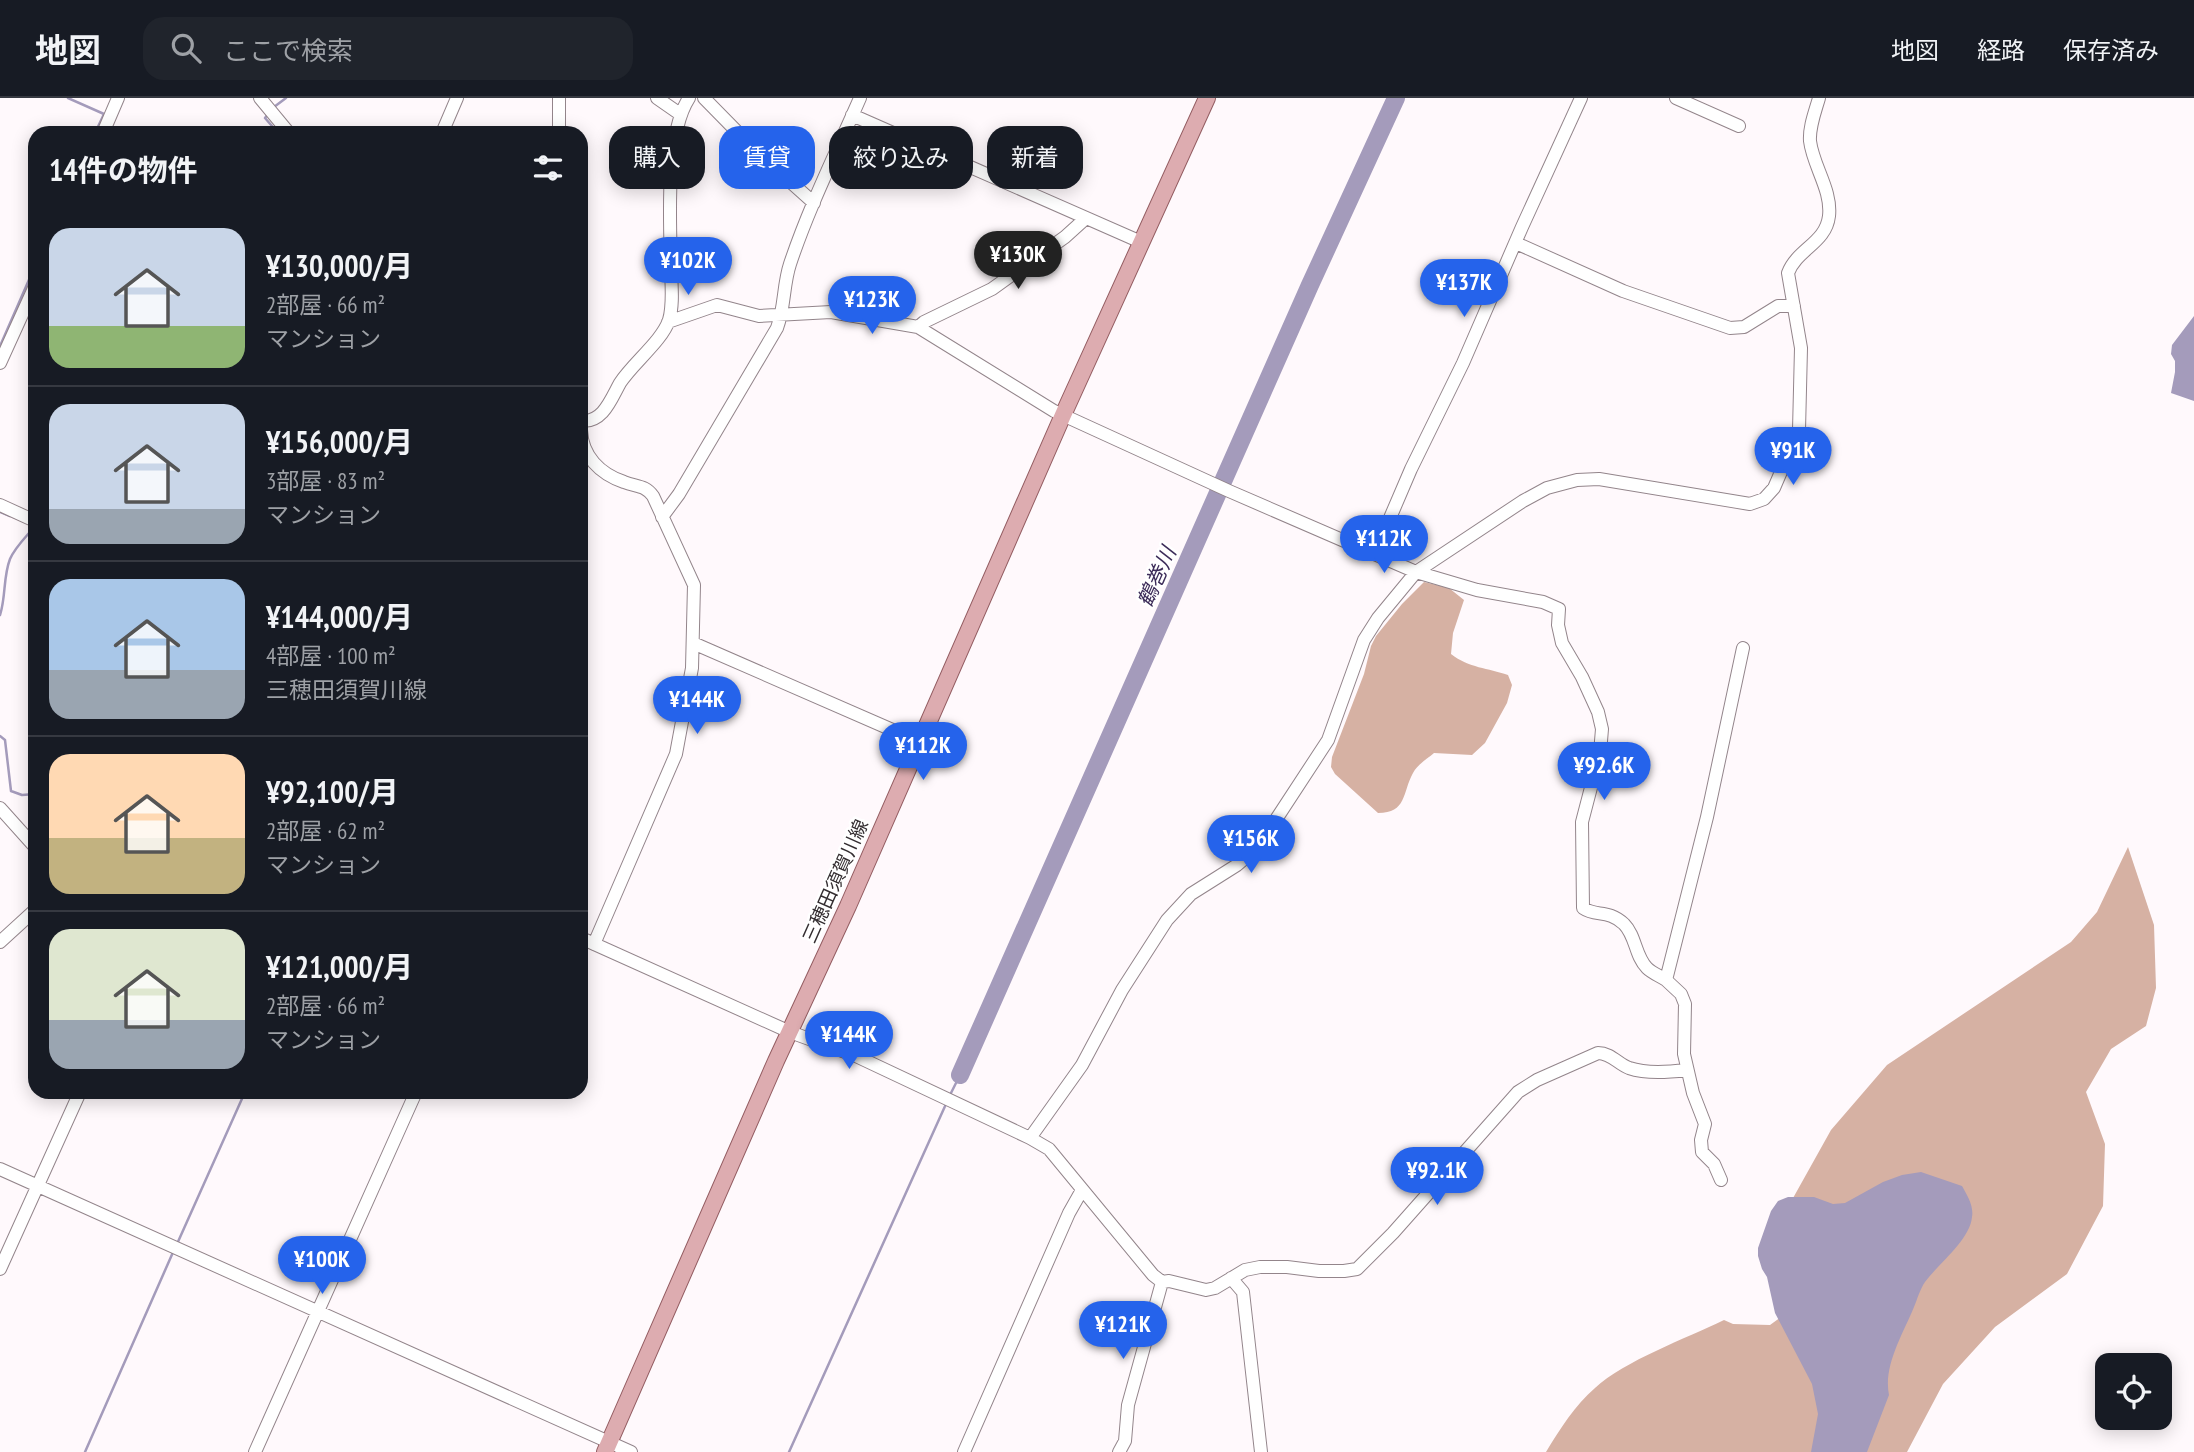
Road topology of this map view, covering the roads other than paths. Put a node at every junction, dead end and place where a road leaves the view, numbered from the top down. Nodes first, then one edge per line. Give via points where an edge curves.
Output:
1 (118, 98) edge
2 (260, 98) edge
3 (457, 98) edge
4 (559, 98) edge
5 (657, 98) edge
6 (689, 98) edge
7 (704, 98) edge
8 (860, 98) edge
9 (1207, 98) edge
10 (1581, 98) edge
11 (1676, 98) edge
12 (1819, 98) edge
13 (680, 114) junction
14 (852, 115) junction
15 (106, 126) edge
16 (283, 126) edge
17 (445, 126) edge
18 (559, 126) edge
19 (1739, 126) dead end
20 (814, 203) junction
21 (1086, 218) junction
22 (1141, 242) junction
23 (1516, 243) junction
24 (28, 301) edge
25 (1794, 306) junction
26 (781, 313) junction
27 (668, 321) junction
28 (918, 327) junction
29 (0, 363) edge
30 (1063, 415) junction
31 (588, 420) edge
32 (588, 454) edge
33 (0, 505) edge
34 (662, 517) junction
35 (28, 518) edge
36 (1375, 553) junction
37 (1416, 572) junction
38 (693, 643) junction
39 (1743, 648) dead end
40 (920, 743) junction
41 (0, 808) edge
42 (28, 839) edge
43 (28, 916) edge
44 (588, 941) edge
45 (0, 942) edge
46 (594, 944) junction
47 (1666, 980) junction
48 (790, 1032) junction
49 (1688, 1070) junction
50 (77, 1099) edge
51 (412, 1099) edge
52 (1030, 1138) junction
53 (0, 1169) edge
54 (1721, 1180) dead end
55 (37, 1185) junction
56 (1082, 1190) junction
57 (0, 1269) edge
58 (1231, 1278) junction
59 (1162, 1282) junction
60 (318, 1312) junction
61 (608, 1447) edge
62 (255, 1452) edge
63 (631, 1452) edge
64 (964, 1452) edge
65 (1119, 1452) edge
66 (1261, 1452) edge

1 - 15 street
2 - 16 street
3 - 17 street
4 - 18 street
5 - 13 street
6 - 13 street
7 - 20 street
8 - 14 street
9 - 22 main road, 三穂田須賀川線
10 - 23 street
11 - 19 street
12 - 25 street via 1810,139 1829,215 1820,238 1789,270
13 - 27 street via 673,151
14 - 20 street
14 - 21 street
20 - 26 street via 790,266
21 - 22 street
21 - 28 street via 992,289
22 - 30 main road, 三穂田須賀川線
23 - 25 street via 1623,291 1730,328 1744,327 1778,306
23 - 36 street
24 - 29 street
25 - 37 street via 1801,348 1798,430 1781,474 1764,499 1738,503 1599,479 1577,480 1531,496
26 - 27 street via 759,316 712,306
26 - 28 street via 831,312
26 - 34 street via 777,328
27 - 31 street via 600,415
28 - 30 street
30 - 36 street
30 - 40 main road, 三穂田須賀川線
32 - 34 street via 616,479 648,489
33 - 35 street
34 - 38 street via 694,585
36 - 37 street
37 - 47 street via 1559,609 1562,643 1583,677 1602,729 1582,822 1583,908 1611,914 1623,924 1644,966
37 - 52 street via 1364,640 1328,740 1258,847 1191,894 1167,920 1082,1065
38 - 40 street
38 - 46 street via 676,754
39 - 47 street
40 - 48 main road, 三穂田須賀川線
41 - 42 street
43 - 45 street
44 - 46 street
46 - 48 street
47 - 49 street via 1685,1004
48 - 52 street via 856,1056
48 - 61 main road, 三穂田須賀川線
49 - 54 street via 1705,1124 1702,1152
49 - 58 street via 1636,1069 1603,1053 1537,1080 1518,1092 1357,1269 1268,1266
50 - 55 street
51 - 60 street
52 - 56 street via 1049,1149
53 - 55 street
55 - 57 street
55 - 60 street
56 - 59 street
56 - 64 street
58 - 59 street via 1206,1290
58 - 66 street via 1243,1292
59 - 65 street
60 - 61 street
60 - 62 street
61 - 63 street

